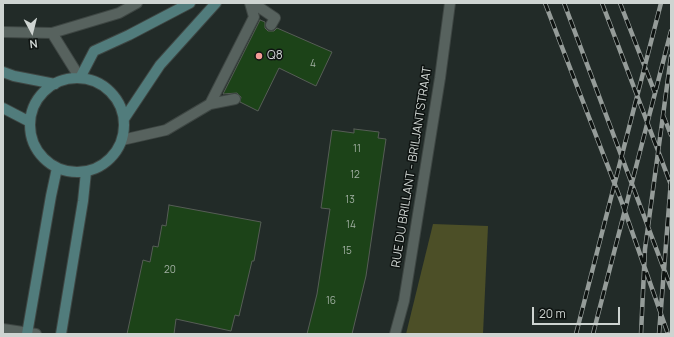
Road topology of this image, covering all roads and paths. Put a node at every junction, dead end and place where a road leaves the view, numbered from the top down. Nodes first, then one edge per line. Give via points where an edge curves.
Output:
1 (138, 3) edge
2 (190, 3) edge
3 (216, 3) edge
4 (250, 3) edge
5 (253, 3) edge
6 (450, 3) edge
7 (271, 25) dead end
8 (3, 32) edge
9 (52, 33) junction
10 (3, 72) edge
11 (80, 78) junction
12 (55, 84) junction
13 (235, 99) dead end
14 (210, 104) junction
15 (3, 108) edge
16 (124, 119) junction
17 (30, 122) junction
18 (122, 140) junction
19 (58, 168) junction
20 (86, 172) junction
21 (3, 329) edge
22 (30, 334) edge
23 (61, 334) edge
24 (395, 334) edge

1 - 9 street via 119,13
2 - 11 street via 94,51
3 - 16 street via 160,65
4 - 14 street via 254,17
5 - 7 street via 275,18
6 - 24 street, RUE DU BRILLANT - BRILJANTSTRAAT via 404,301
8 - 9 street
9 - 11 street
10 - 12 street
11 - 12 street
11 - 16 street via 94,81 112,93 120,105
12 - 17 street via 38,99
13 - 14 street
14 - 18 street via 166,130
15 - 17 street
16 - 18 street
17 - 19 street via 34,146 44,159
18 - 20 street via 111,158
19 - 20 street via 71,172
19 - 22 street via 51,196
20 - 23 street
21 - 22 street

